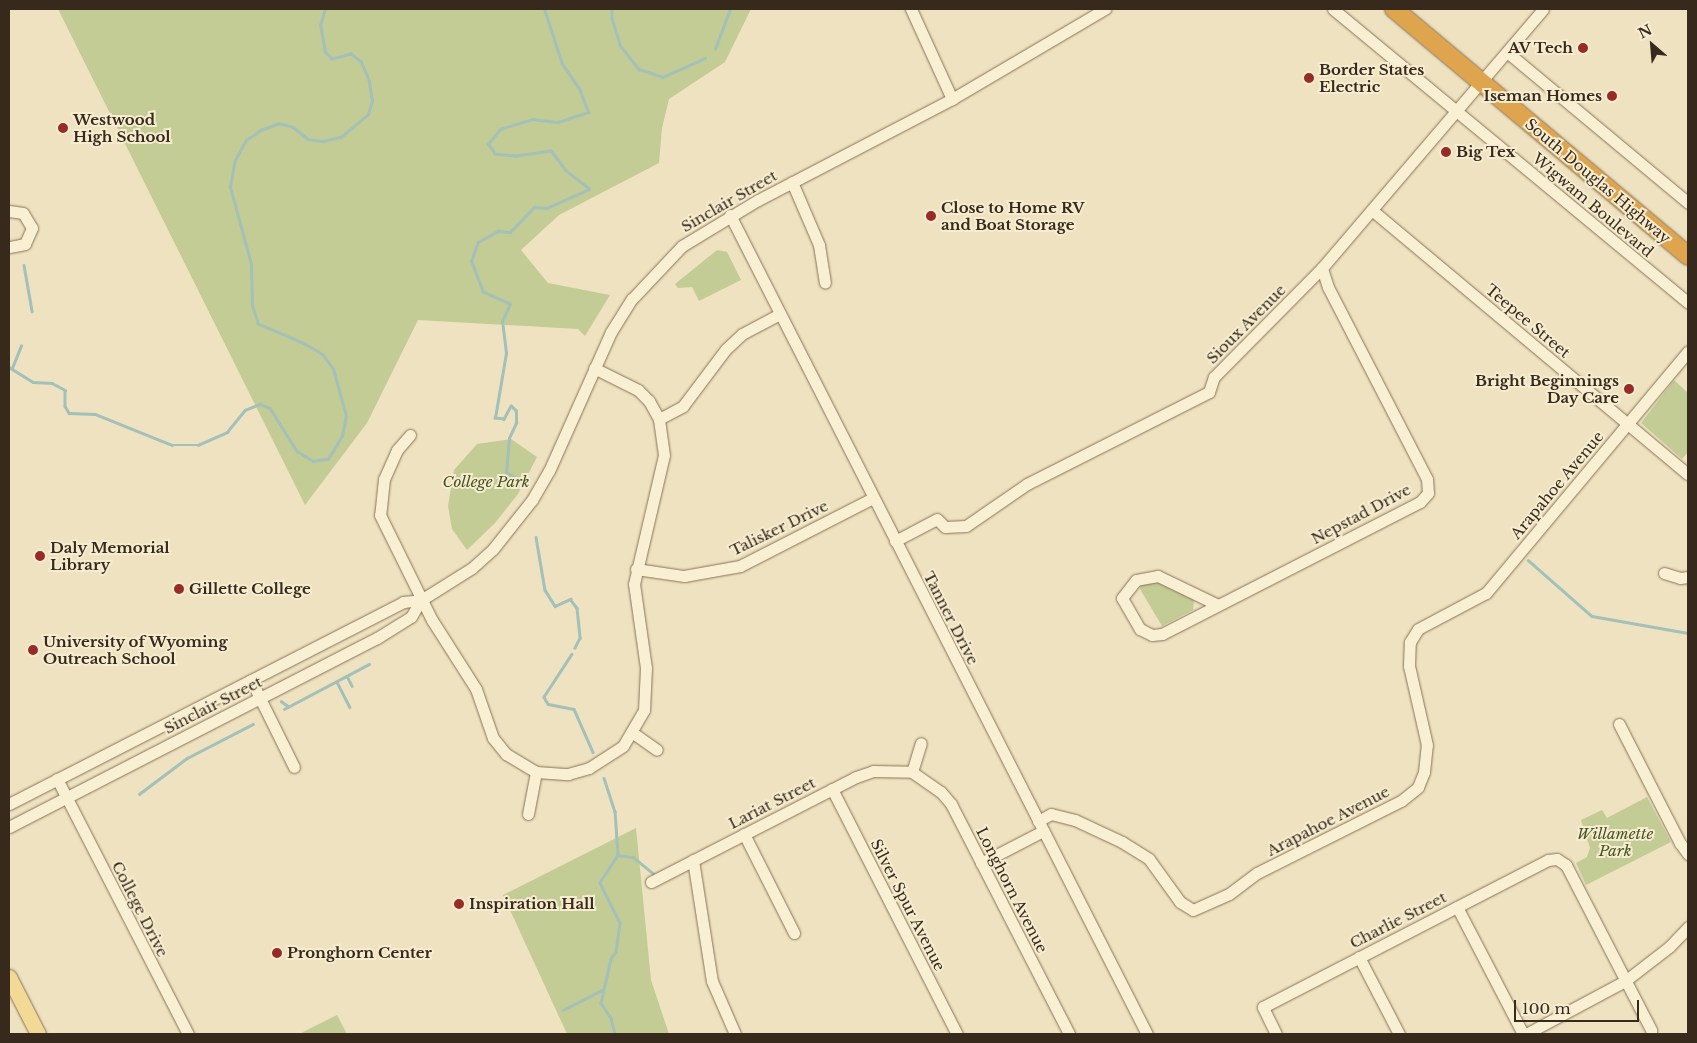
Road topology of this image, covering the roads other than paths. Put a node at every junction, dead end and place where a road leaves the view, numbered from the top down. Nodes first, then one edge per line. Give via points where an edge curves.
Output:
1 (911, 9) edge
2 (1104, 9) edge
3 (1333, 9) edge
4 (1394, 9) edge
5 (1543, 9) edge
6 (1507, 52) junction
7 (1480, 83) junction
8 (952, 99) junction
9 (1455, 110) junction
10 (792, 182) junction
11 (1688, 204) edge
12 (9, 211) edge
13 (1372, 211) junction
14 (730, 215) junction
15 (9, 247) edge
16 (1688, 256) edge
17 (1322, 268) junction
18 (825, 283) dead end
19 (1688, 303) edge
20 (780, 314) junction
21 (1688, 351) edge
22 (594, 368) junction
23 (659, 419) junction
24 (1629, 424) junction
25 (410, 435) dead end
26 (1688, 474) edge
27 (873, 498) junction
28 (895, 541) junction
29 (636, 568) junction
30 (1664, 573) dead end
31 (1688, 577) edge
32 (421, 600) junction
33 (1218, 605) junction
34 (251, 680) junction
35 (260, 698) junction
36 (1619, 724) dead end
37 (633, 732) junction
38 (921, 743) dead end
39 (658, 750) dead end
40 (294, 767) dead end
41 (536, 772) junction
42 (912, 772) junction
43 (57, 779) junction
44 (832, 789) junction
45 (66, 797) junction
46 (9, 804) edge
47 (528, 814) dead end
48 (1040, 826) junction
49 (9, 827) edge
50 (744, 834) junction
51 (1688, 854) edge
52 (693, 860) junction
53 (981, 863) junction
54 (651, 882) dead end
55 (1457, 907) junction
56 (1688, 927) edge
57 (794, 933) dead end
58 (1359, 957) junction
59 (9, 977) edge
60 (1626, 981) junction
61 (1651, 1030) dead end
62 (38, 1034) edge
63 (188, 1034) edge
64 (735, 1034) edge
65 (957, 1034) edge
66 (1069, 1034) edge
67 (1147, 1034) edge
68 (1276, 1034) edge
69 (1399, 1034) edge
70 (1525, 1034) edge

1 - 8 street
2 - 8 street, Sinclair Street
3 - 9 street, Wigwam Boulevard
4 - 7 highway, South Douglas Highway
5 - 6 street, Sioux Avenue
6 - 7 street, Sioux Avenue
6 - 11 street
7 - 9 street, Sioux Avenue
7 - 16 highway, South Douglas Highway
8 - 10 street, Sinclair Street
9 - 13 street, Sioux Avenue
9 - 19 street, Wigwam Boulevard
10 - 14 street, Sinclair Street
10 - 18 street via 819,245
12 - 15 street via 23,213 32,228 25,244
13 - 17 street, Sioux Avenue
13 - 24 street, Teepee Street
14 - 20 street, Tanner Drive
14 - 22 street, Sinclair Street via 682,246 658,269 611,332
17 - 28 street, Sioux Avenue via 1214,377 1209,392 1027,484 966,526 945,527 937,519
17 - 33 street, Nepstad Drive via 1332,295 1428,479 1428,493 1420,502
20 - 23 street via 742,334 726,349 683,406
20 - 27 street, Tanner Drive
21 - 24 street, Arapahoe Avenue
22 - 23 street via 638,390
22 - 32 street, Sinclair Street via 532,500 493,549 472,568
23 - 29 street via 664,455
24 - 26 street, Teepee Street
24 - 48 street, Arapahoe Avenue via 1486,593 1418,629 1410,642 1409,666 1427,745 1424,772 1418,787 1401,801 1256,874 1229,894 1193,910 1180,902 1149,859 1122,842 1075,820 1050,814
25 - 32 street via 397,450 384,479 380,516
27 - 28 street, Tanner Drive
27 - 29 street, Talisker Drive via 740,566 684,576
28 - 48 street, Tanner Drive
29 - 37 street via 636,606 648,688 644,710
30 - 31 street
32 - 34 street, Sinclair Street via 403,602
32 - 35 street, Sinclair Street via 411,617 377,638
32 - 41 street via 476,690 493,738 506,754
33 - 33 street, Nepstad Drive via 1162,634 1152,635 1140,629 1122,598 1136,580 1158,576
34 - 35 street
34 - 43 street, Sinclair Street
35 - 40 street
35 - 45 street, Sinclair Street
36 - 51 street
37 - 39 street
37 - 41 street via 611,755 588,768 568,774
38 - 42 street
41 - 47 street
42 - 44 street, Lariat Street via 873,770
42 - 53 street, Longhorn Avenue via 941,792 951,804
43 - 45 street, College Drive
43 - 46 street, Sinclair Street
44 - 50 street, Lariat Street
44 - 65 street, Silver Spur Avenue
45 - 49 street, Sinclair Street
45 - 63 street, College Drive
48 - 53 street
48 - 67 street, Tanner Drive
50 - 52 street, Lariat Street
50 - 57 street
52 - 54 street, Lariat Street
52 - 64 street via 712,981
53 - 66 street, Longhorn Avenue
55 - 58 street, Charlie Street
55 - 60 street, Charlie Street via 1548,860 1557,859 1566,864
55 - 70 street
56 - 60 street via 1669,947
58 - 68 street, Charlie Street via 1263,1007
58 - 69 street
59 - 62 main road
60 - 61 street
60 - 70 street

